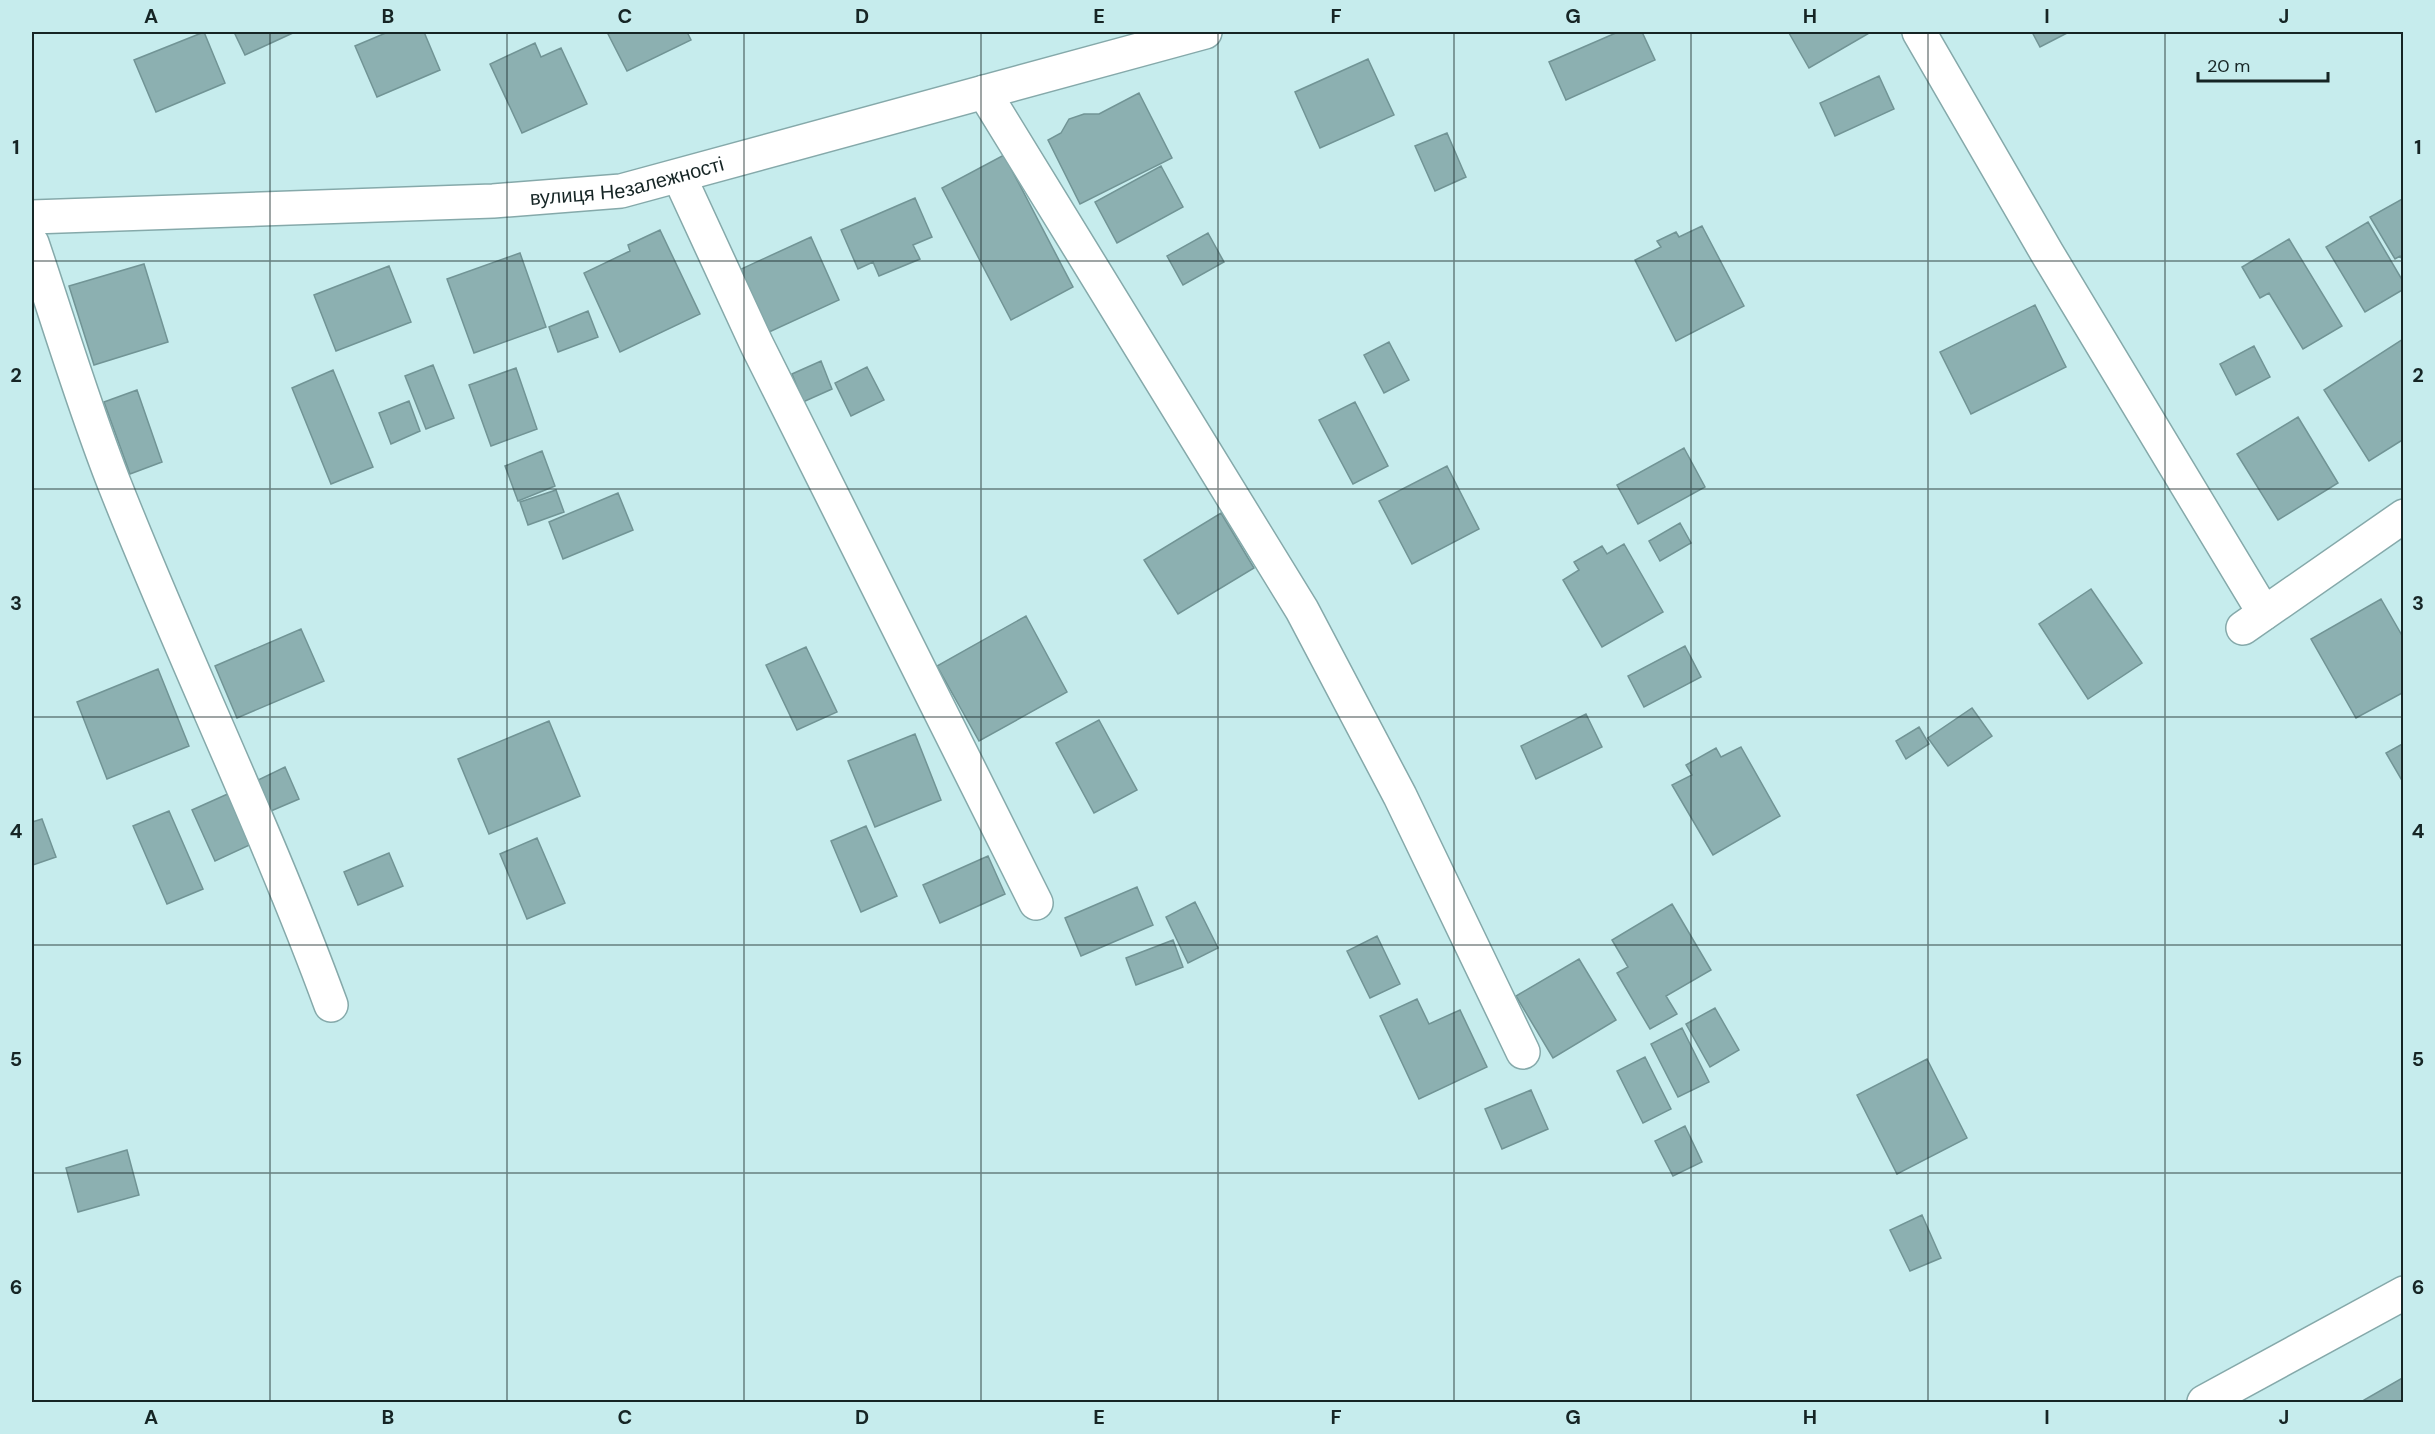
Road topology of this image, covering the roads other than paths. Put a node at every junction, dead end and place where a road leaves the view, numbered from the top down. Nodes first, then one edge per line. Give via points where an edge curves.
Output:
1 (1204, 32) edge
2 (1919, 32) edge
3 (984, 92) junction
4 (679, 176) junction
5 (32, 217) edge
6 (32, 243) edge
7 (2403, 516) edge
8 (1035, 903) dead end
9 (331, 1005) dead end
10 (1523, 1052) dead end
11 (2403, 1293) edge
12 (2204, 1402) edge

1 - 3 street, вулиця Незалежності
2 - 7 street via 2254,620
3 - 4 street, вулиця Незалежності
3 - 10 street via 1302,610 1400,796
4 - 5 street, вулиця Незалежності via 621,191 493,201
4 - 8 street via 757,345
6 - 9 street via 113,480 205,705 296,910
11 - 12 street

